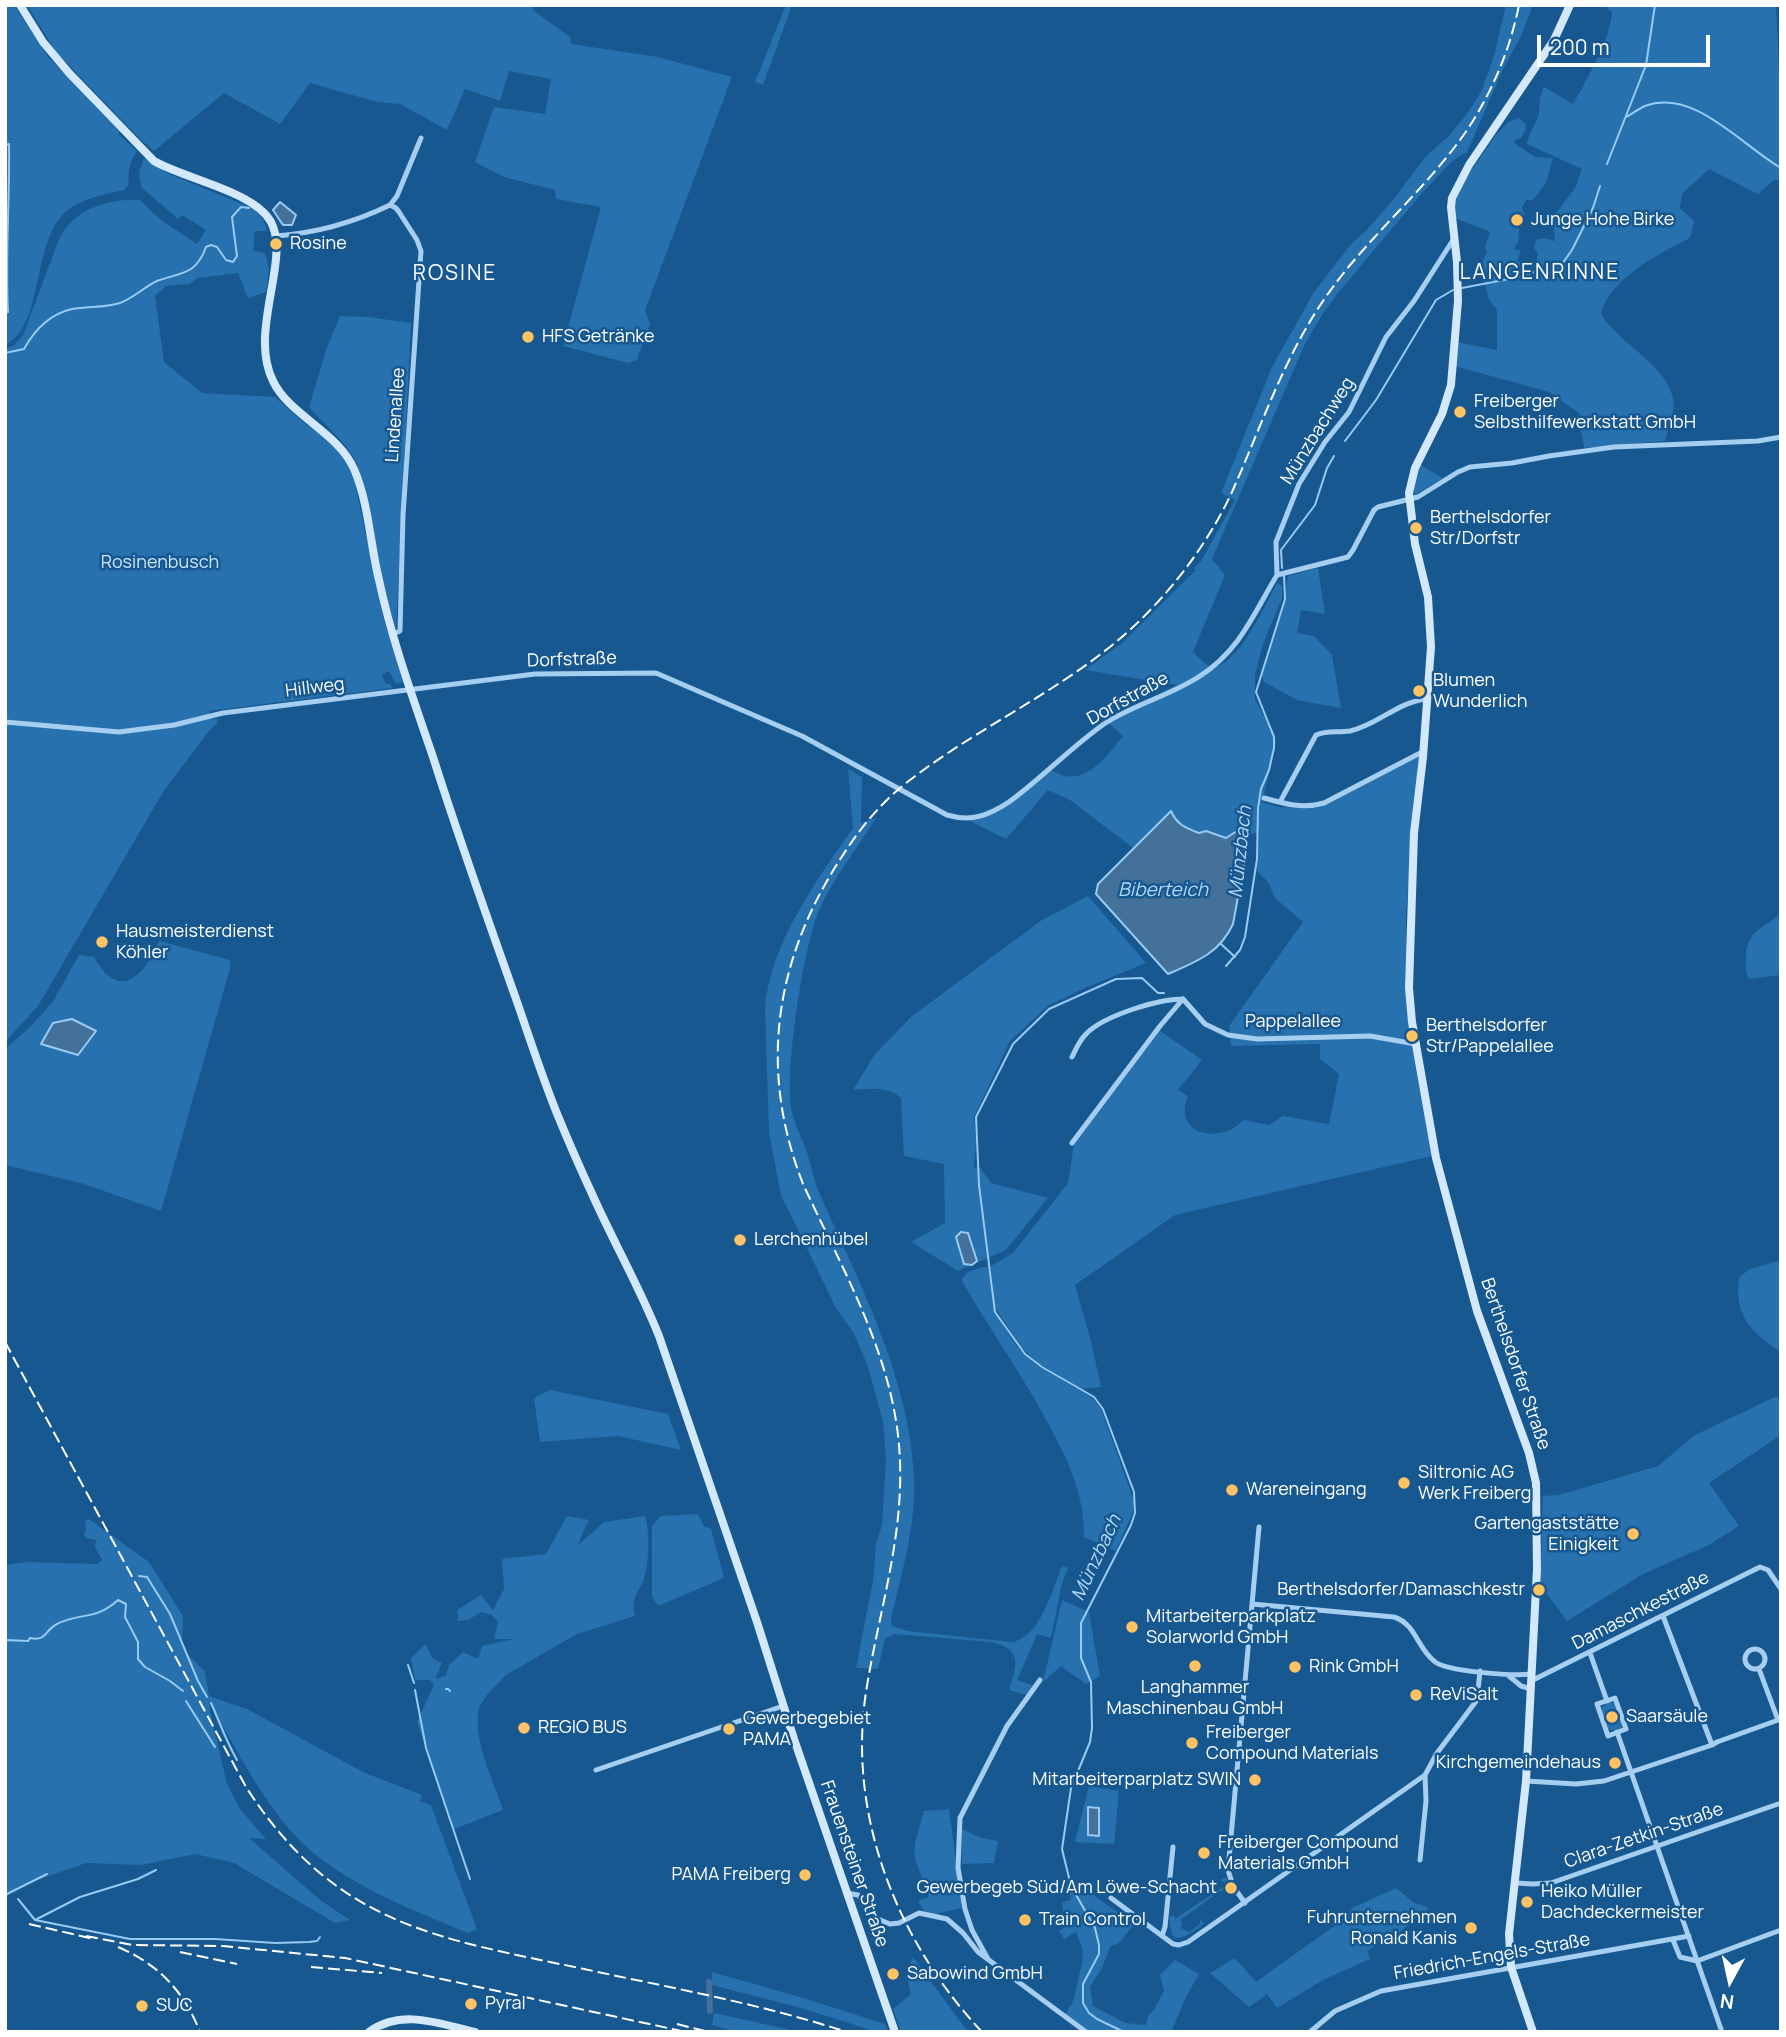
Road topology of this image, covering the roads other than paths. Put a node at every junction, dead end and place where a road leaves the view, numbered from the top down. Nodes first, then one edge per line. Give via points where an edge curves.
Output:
1 (20, 5) edge
2 (1570, 5) edge
3 (421, 138) dead end
4 (390, 205) junction
5 (276, 236) junction
6 (1454, 239) junction
7 (1781, 437) edge
8 (1409, 499) junction
9 (1279, 574) junction
10 (393, 634) junction
11 (411, 690) junction
12 (1428, 699) junction
13 (5, 722) edge
14 (1424, 751) junction
15 (1264, 798) dead end
16 (1280, 802) junction
17 (1182, 999) junction
18 (1416, 1044) junction
19 (1072, 1057) dead end
20 (1072, 1143) dead end
21 (1259, 1527) dead end
22 (1781, 1588) edge
23 (1252, 1604) junction
24 (1663, 1616) junction
25 (1590, 1653) junction
26 (1759, 1669) dead end
27 (1480, 1671) junction
28 (1509, 1676) junction
29 (1041, 1680) dead end
30 (1531, 1681) junction
31 (1607, 1701) junction
32 (783, 1706) junction
33 (1780, 1719) edge
34 (1617, 1732) junction
35 (1713, 1745) junction
36 (596, 1770) dead end
37 (1632, 1772) junction
38 (1425, 1775) junction
39 (1526, 1781) junction
40 (1781, 1803) edge
41 (1658, 1846) junction
42 (1173, 1847) dead end
43 (1420, 1860) dead end
44 (1515, 1883) junction
45 (846, 1893) junction
46 (1111, 1898) dead end
47 (1245, 1903) junction
48 (1781, 1930) edge
49 (1162, 1936) junction
50 (1689, 1936) junction
51 (1673, 1940) junction
52 (988, 1959) junction
53 (1697, 1961) junction
54 (1511, 1967) junction
55 (369, 2032) edge
56 (475, 2032) edge
57 (895, 2032) edge
58 (1086, 2032) edge
59 (1310, 2032) edge
60 (1533, 2032) edge
61 (1723, 2032) edge

1 - 5 main road via 69,73 154,161 252,203 269,219
2 - 6 main road, Berthelsdorfer Straße via 1551,44 1458,183 1451,207
3 - 4 street
4 - 5 street via 322,231
4 - 10 street, Lindenallee via 397,208 421,251 400,631
5 - 10 main road, Frauensteiner Straße via 265,324 271,378 287,400 337,444 353,467
6 - 8 main road, Berthelsdorfer Straße via 1458,301 1451,385 1415,468
6 - 9 street, Münzbachweg via 1386,337 1349,412 1299,484 1276,542
7 - 8 street via 1614,447 1470,467
8 - 9 street via 1374,510 1348,557
8 - 12 main road, Berthelsdorfer Straße via 1428,597
9 - 11 street, Dorfstraße via 1239,641 1208,670 1106,723 1009,802 973,819 947,815 802,736 656,673 535,674
10 - 11 main road, Frauensteiner Straße
11 - 13 street, Hillweg via 223,713 119,732
11 - 32 main road, Frauensteiner Straße via 556,1111 659,1336
12 - 14 main road, Berthelsdorfer Straße
12 - 16 street via 1411,701 1352,730 1318,734
14 - 16 street via 1324,803 1303,807
14 - 18 main road, Berthelsdorfer Straße via 1414,833 1409,988
15 - 16 street
17 - 18 street, Pappelallee via 1205,1024 1228,1035 1257,1039 1370,1036
17 - 19 street via 1150,1005 1096,1026 1078,1043
17 - 20 street
18 - 30 main road, Berthelsdorfer Straße via 1436,1158 1477,1311 1533,1466 1537,1553
21 - 23 street
22 - 24 street, Damaschkestraße via 1760,1567
23 - 27 street via 1394,1617 1407,1623 1432,1660 1442,1666
23 - 47 street via 1228,1870
24 - 25 street, Damaschkestraße
24 - 35 street
25 - 30 street, Damaschkestraße
25 - 31 street
26 - 33 street
27 - 28 street
27 - 38 street via 1477,1700
28 - 30 street
28 - 30 street via 1521,1686
29 - 52 street via 1007,1726 960,1818 958,1868 965,1909
30 - 39 main road, Berthelsdorfer Straße
31 - 34 street via 1615,1698 1626,1729
31 - 34 street via 1597,1704 1608,1735
32 - 36 street
32 - 45 main road, Frauensteiner Straße
33 - 35 street
34 - 37 street
35 - 37 street
37 - 39 street via 1576,1784
37 - 41 street
38 - 43 street
38 - 47 street
39 - 44 main road, Berthelsdorfer Straße
40 - 41 street, Clara-Zetkin-Straße
41 - 44 street, Clara-Zetkin-Straße via 1551,1883
41 - 50 street
42 - 49 street
44 - 54 main road, Berthelsdorfer Straße via 1509,1934
45 - 52 street via 858,1895 878,1919 890,1924 919,1913 947,1919
45 - 57 main road, Frauensteiner Straße
46 - 49 street
47 - 49 street via 1184,1945
48 - 53 street
50 - 51 street, Friedrich-Engels-Straße
50 - 53 street
51 - 53 street via 1680,1957
51 - 54 street, Friedrich-Engels-Straße
52 - 58 street
53 - 61 street
54 - 59 street, Friedrich-Engels-Straße via 1381,1991 1335,2011
54 - 60 main road, Berthelsdorfer Straße
55 - 56 main road via 385,2023 409,2019

